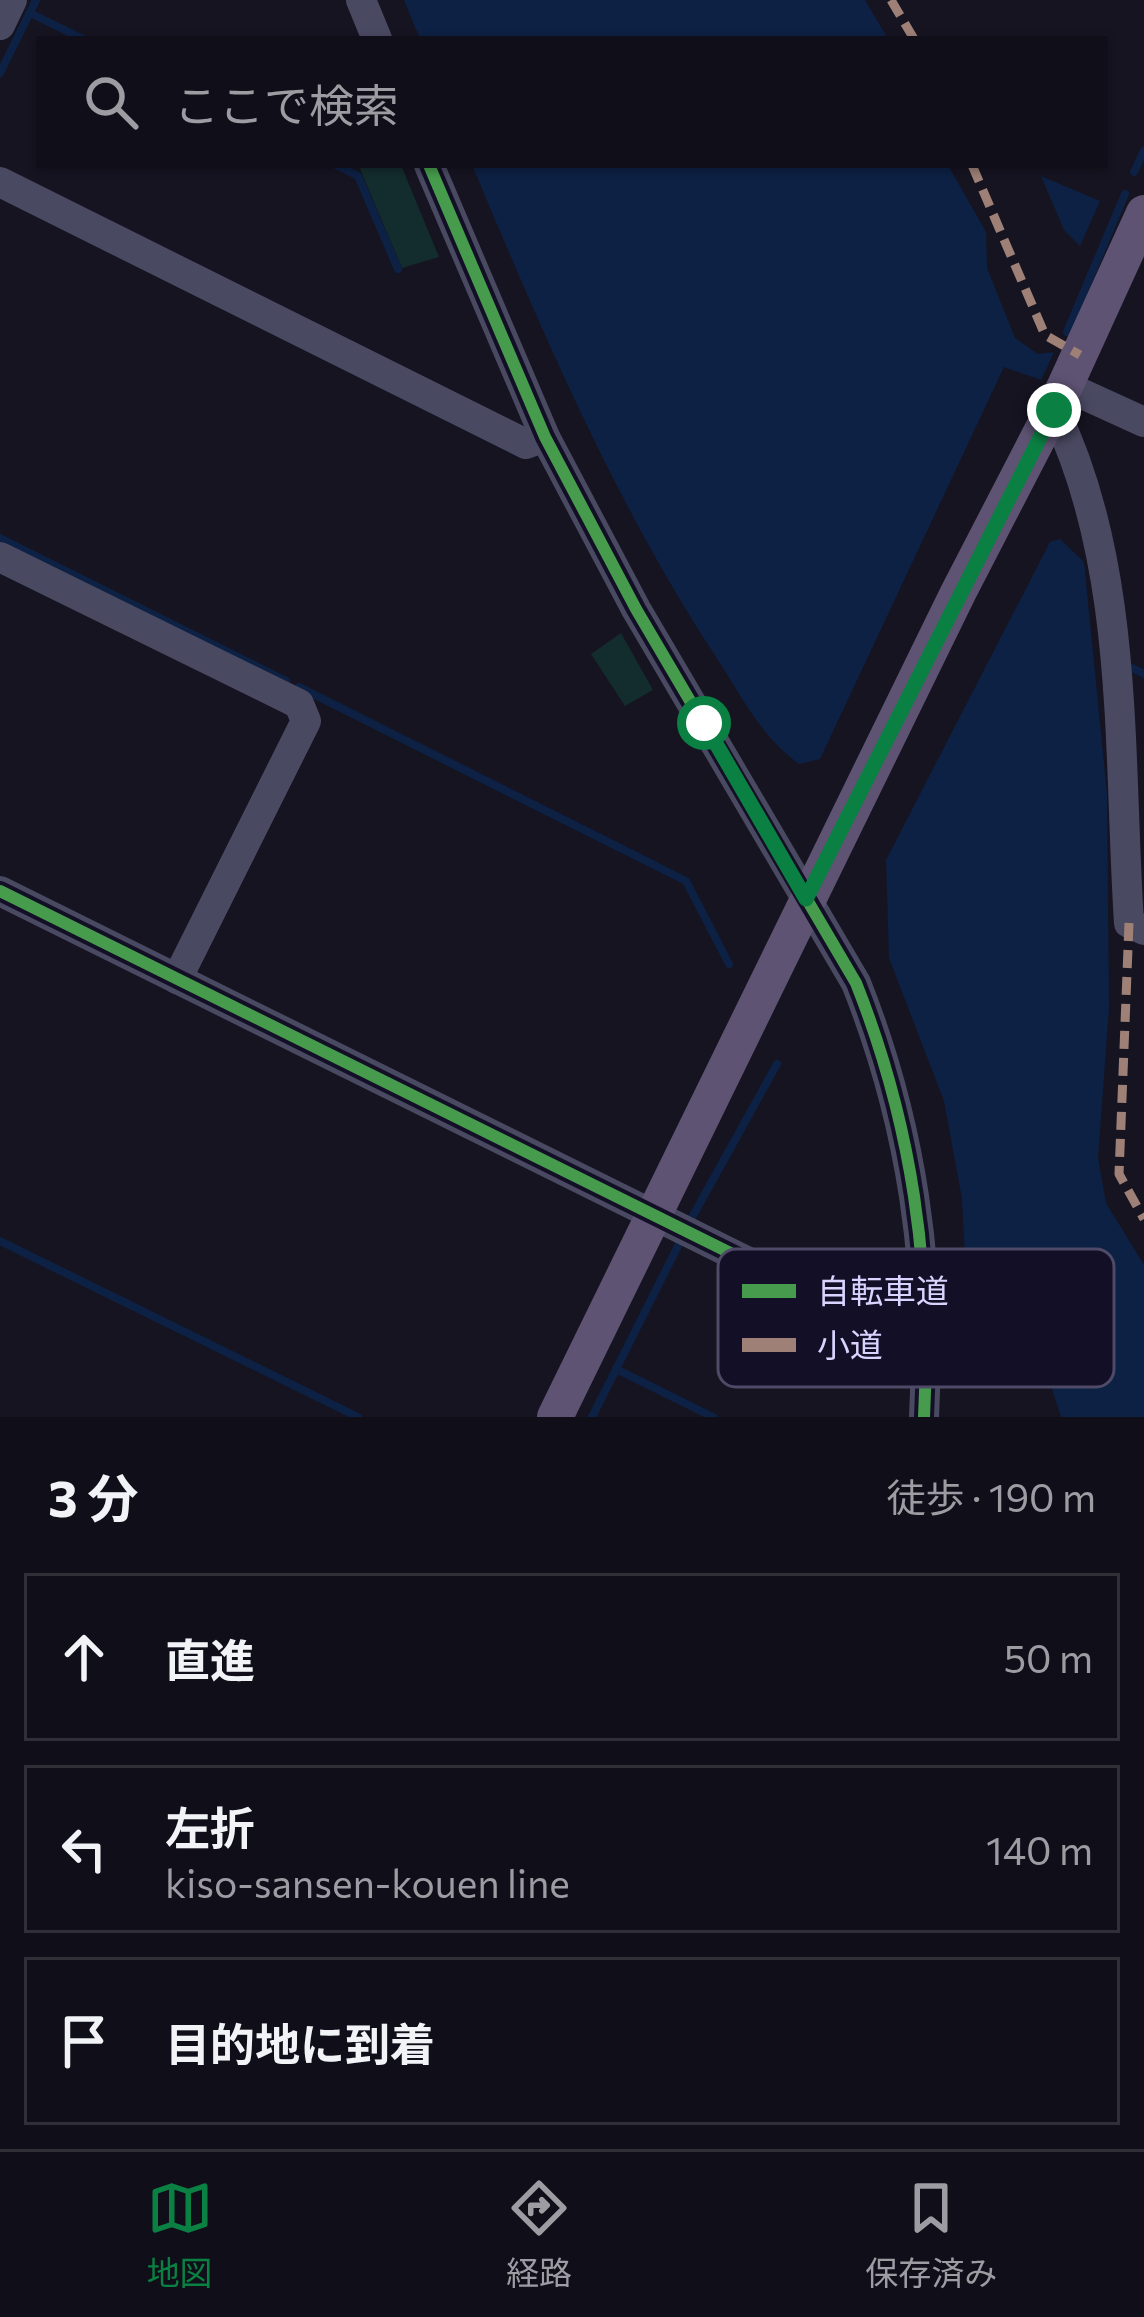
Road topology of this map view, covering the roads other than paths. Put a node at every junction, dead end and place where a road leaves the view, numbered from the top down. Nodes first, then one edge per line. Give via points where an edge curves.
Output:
1 (12, 0) edge
2 (361, 0) edge
3 (0, 25) edge
4 (376, 36) edge
5 (430, 168) edge
6 (0, 182) edge
7 (1144, 212) edge
8 (1060, 398) junction
9 (1144, 422) edge
10 (544, 437) junction
11 (0, 557) edge
12 (0, 891) edge
13 (806, 899) junction
14 (1144, 930) edge
15 (177, 980) junction
16 (654, 1216) junction
17 (721, 1249) edge
18 (923, 1249) edge
19 (926, 1387) edge
20 (555, 1417) edge
21 (924, 1417) edge

1 - 3 street
2 - 4 street
5 - 10 street
6 - 10 street via 526,444
7 - 8 main road
8 - 9 street
8 - 13 main road
8 - 14 street via 1098,525 1129,923
10 - 13 street
11 - 15 street via 299,704 306,721
12 - 15 street
13 - 16 main road
13 - 18 street via 856,983 902,1114
15 - 16 street
16 - 17 street
16 - 20 main road
19 - 21 street

